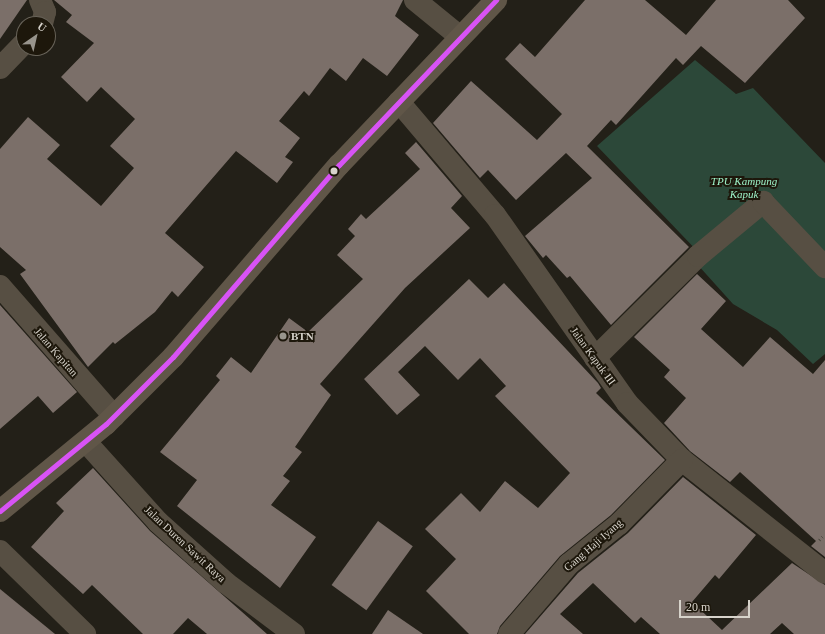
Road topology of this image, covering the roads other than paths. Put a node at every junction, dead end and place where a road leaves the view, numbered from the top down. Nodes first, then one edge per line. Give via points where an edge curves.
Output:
1 (40, 0) edge
2 (415, 0) edge
3 (496, 0) edge
4 (43, 16) edge
5 (459, 36) junction
6 (16, 51) edge
7 (0, 68) edge
8 (399, 102) junction
9 (825, 267) edge
10 (0, 286) edge
11 (595, 358) junction
12 (114, 416) junction
13 (86, 442) junction
14 (682, 460) junction
15 (0, 511) edge
16 (0, 551) edge
17 (825, 573) edge
18 (85, 634) edge
19 (294, 634) edge
20 (509, 634) edge

1 - 4 street
2 - 5 street
3 - 5 main road
5 - 8 main road
6 - 7 street
8 - 11 street, Jalan Kapuk III via 495,215
8 - 12 main road via 339,165 173,357
9 - 11 street via 763,202 698,256
10 - 12 street, Jalan Kapitan
11 - 14 street, Jalan Kapuk III via 627,403
12 - 13 main road
13 - 15 main road
13 - 19 street, Jalan Duren Sawit Raya via 158,522 226,583
14 - 17 street, Jalan Kapuk III
14 - 20 street, Gang Haji Iyang via 619,524 569,564
16 - 18 street

